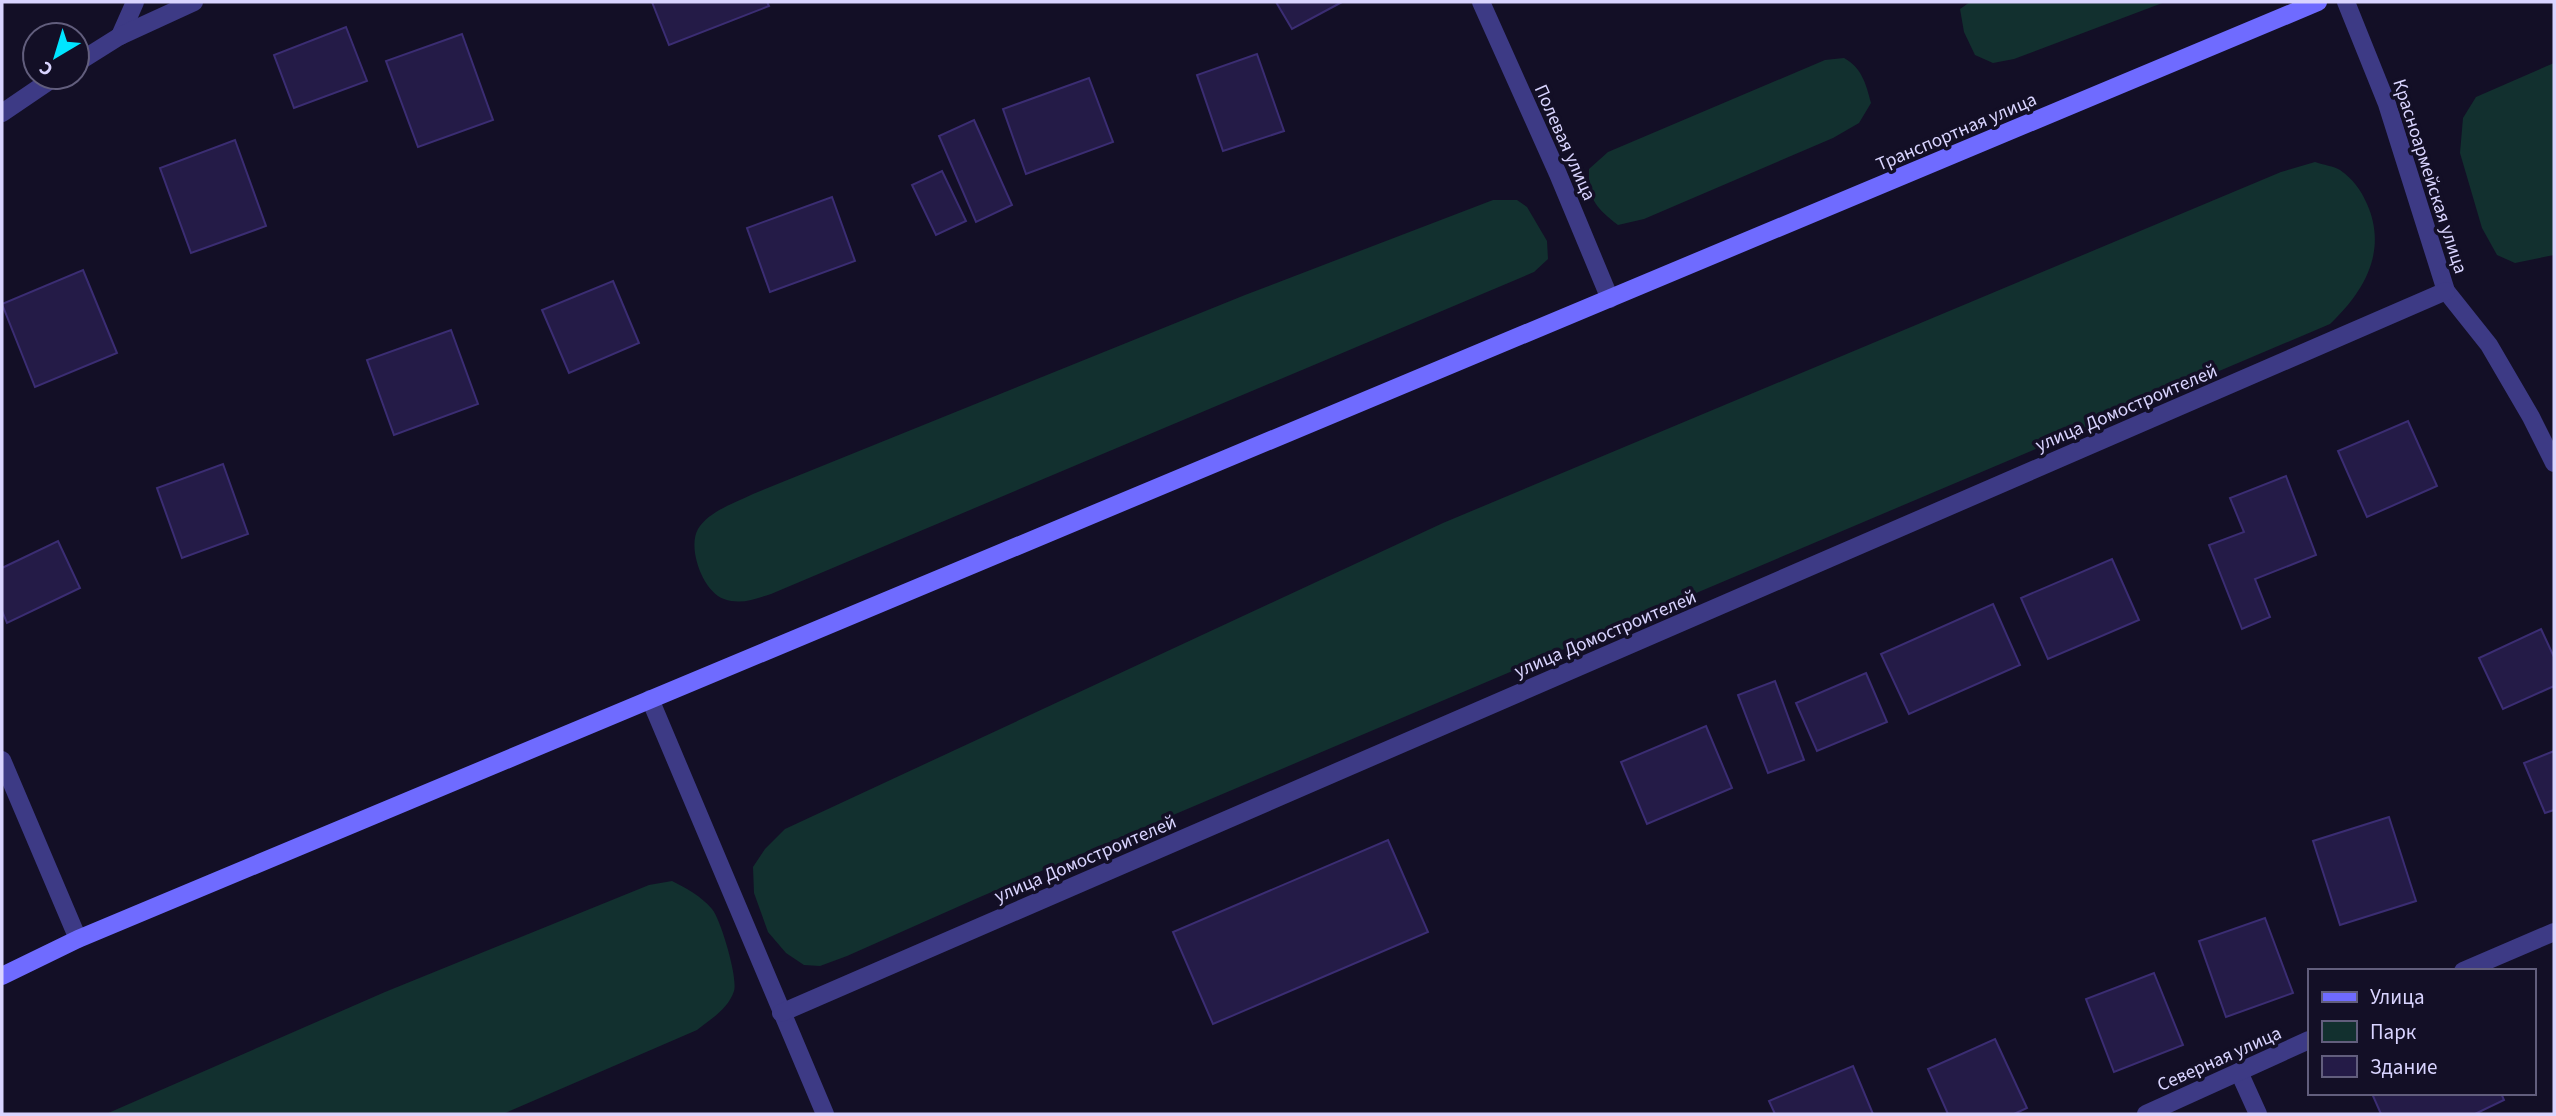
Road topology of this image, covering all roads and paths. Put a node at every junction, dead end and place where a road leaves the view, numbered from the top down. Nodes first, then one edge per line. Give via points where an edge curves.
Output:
1 (135, 2) edge
2 (194, 2) edge
3 (1481, 2) edge
4 (2318, 2) edge
5 (2346, 2) edge
6 (120, 36) junction
7 (91, 54) edge
8 (34, 91) edge
9 (2, 113) edge
10 (2446, 291) junction
11 (1610, 299) junction
12 (2554, 463) edge
13 (650, 699) junction
14 (2, 760) edge
15 (2554, 932) edge
16 (78, 939) junction
17 (2468, 969) edge
18 (2, 976) edge
19 (781, 1013) junction
20 (2308, 1040) edge
21 (2239, 1072) junction
22 (825, 1114) edge
23 (2146, 1114) edge
24 (2258, 1114) edge

1 - 6 street
2 - 6 street
3 - 11 street, Полевая улица
4 - 11 main road, Транспортная улица
5 - 10 street, Красноармейская улица via 2387,104
6 - 7 street
8 - 9 street
10 - 12 street, Красноармейская улица via 2490,345
10 - 19 street, улица Домостроителей
11 - 13 main road, Транспортная улица
13 - 16 main road, Транспортная улица
13 - 19 street
14 - 16 street
15 - 17 street
16 - 18 main road, Транспортная улица
19 - 22 street
20 - 21 street, Северная улица
21 - 23 street, Северная улица
21 - 24 street

